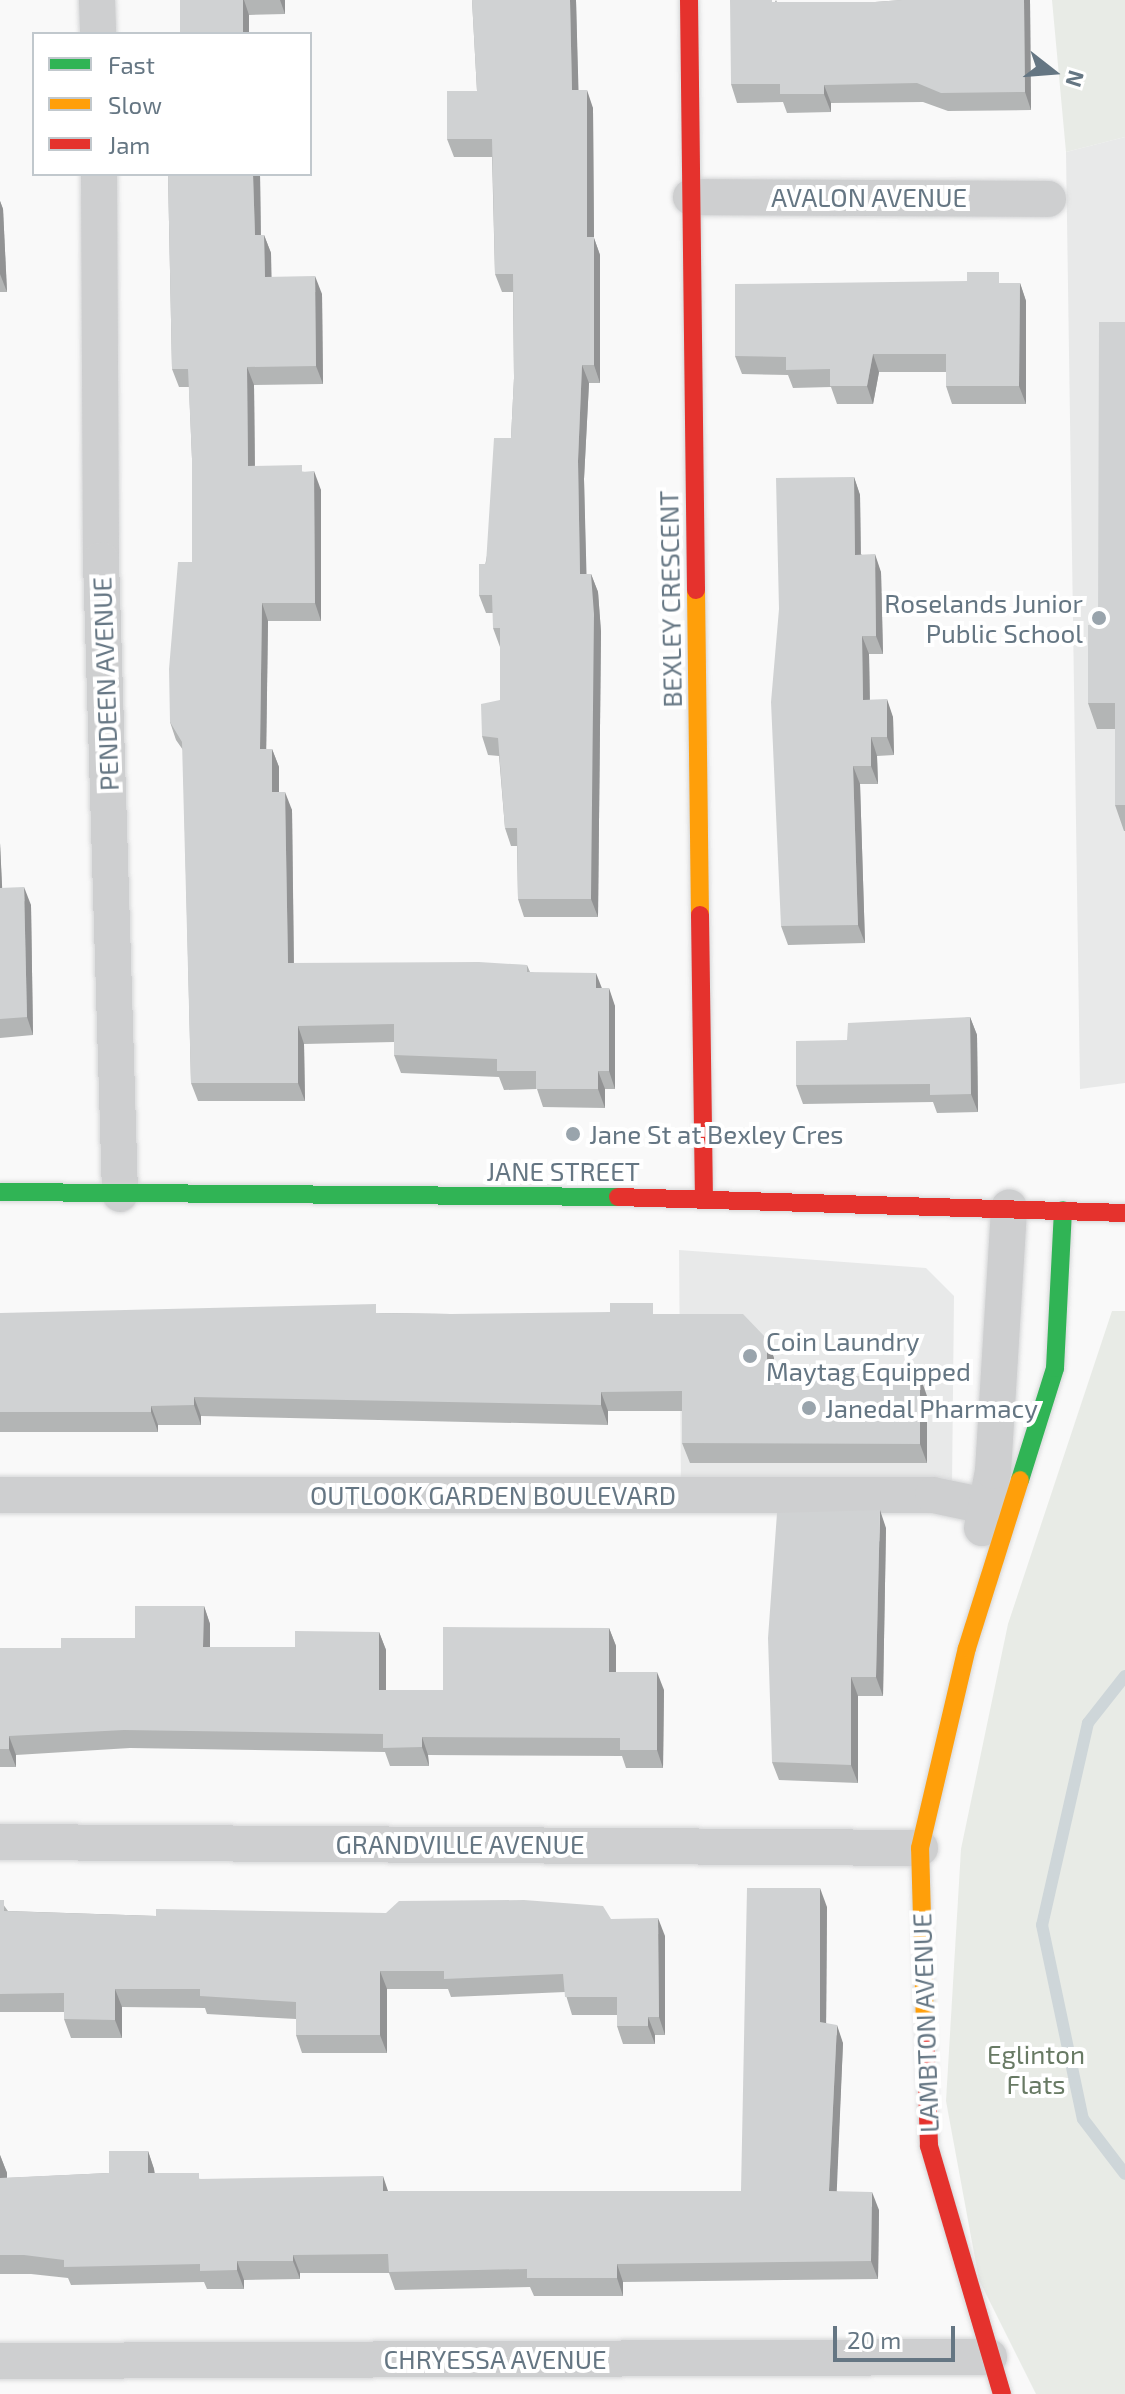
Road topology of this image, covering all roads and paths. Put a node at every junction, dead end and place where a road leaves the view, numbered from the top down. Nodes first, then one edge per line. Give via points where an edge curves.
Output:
1 (97, 0) edge
2 (689, 0) edge
3 (98, 32) edge
4 (99, 176) edge
5 (691, 197) junction
6 (1048, 199) dead end
7 (0, 1192) edge
8 (120, 1194) junction
9 (704, 1198) junction
10 (1009, 1207) junction
11 (1063, 1210) junction
12 (1125, 1213) edge
13 (0, 1495) edge
14 (985, 1506) junction
15 (967, 1648) junction
16 (0, 1842) edge
17 (920, 1848) junction
18 (989, 2357) junction
19 (0, 2361) edge
20 (1002, 2394) edge

1 - 3 street
2 - 5 street, BEXLEY CRESCENT
4 - 8 street, PENDEEN AVENUE via 101,560
5 - 6 street, AVALON AVENUE
5 - 9 street, BEXLEY CRESCENT
7 - 8 street, JANE STREET
8 - 9 street, JANE STREET
9 - 10 street, JANE STREET
10 - 11 street, JANE STREET
10 - 14 street, LAMBTON AVENUE via 993,1471
11 - 12 street, JANE STREET
11 - 15 street, LAMBTON AVENUE via 1055,1368
13 - 14 street, OUTLOOK GARDEN BOULEVARD via 933,1495
14 - 15 street, LAMBTON AVENUE
15 - 17 street, LAMBTON AVENUE
16 - 17 street, GRANDVILLE AVENUE
17 - 18 street, LAMBTON AVENUE via 929,2146
18 - 19 street, CHRYESSA AVENUE
18 - 20 street, LAMBTON AVENUE

